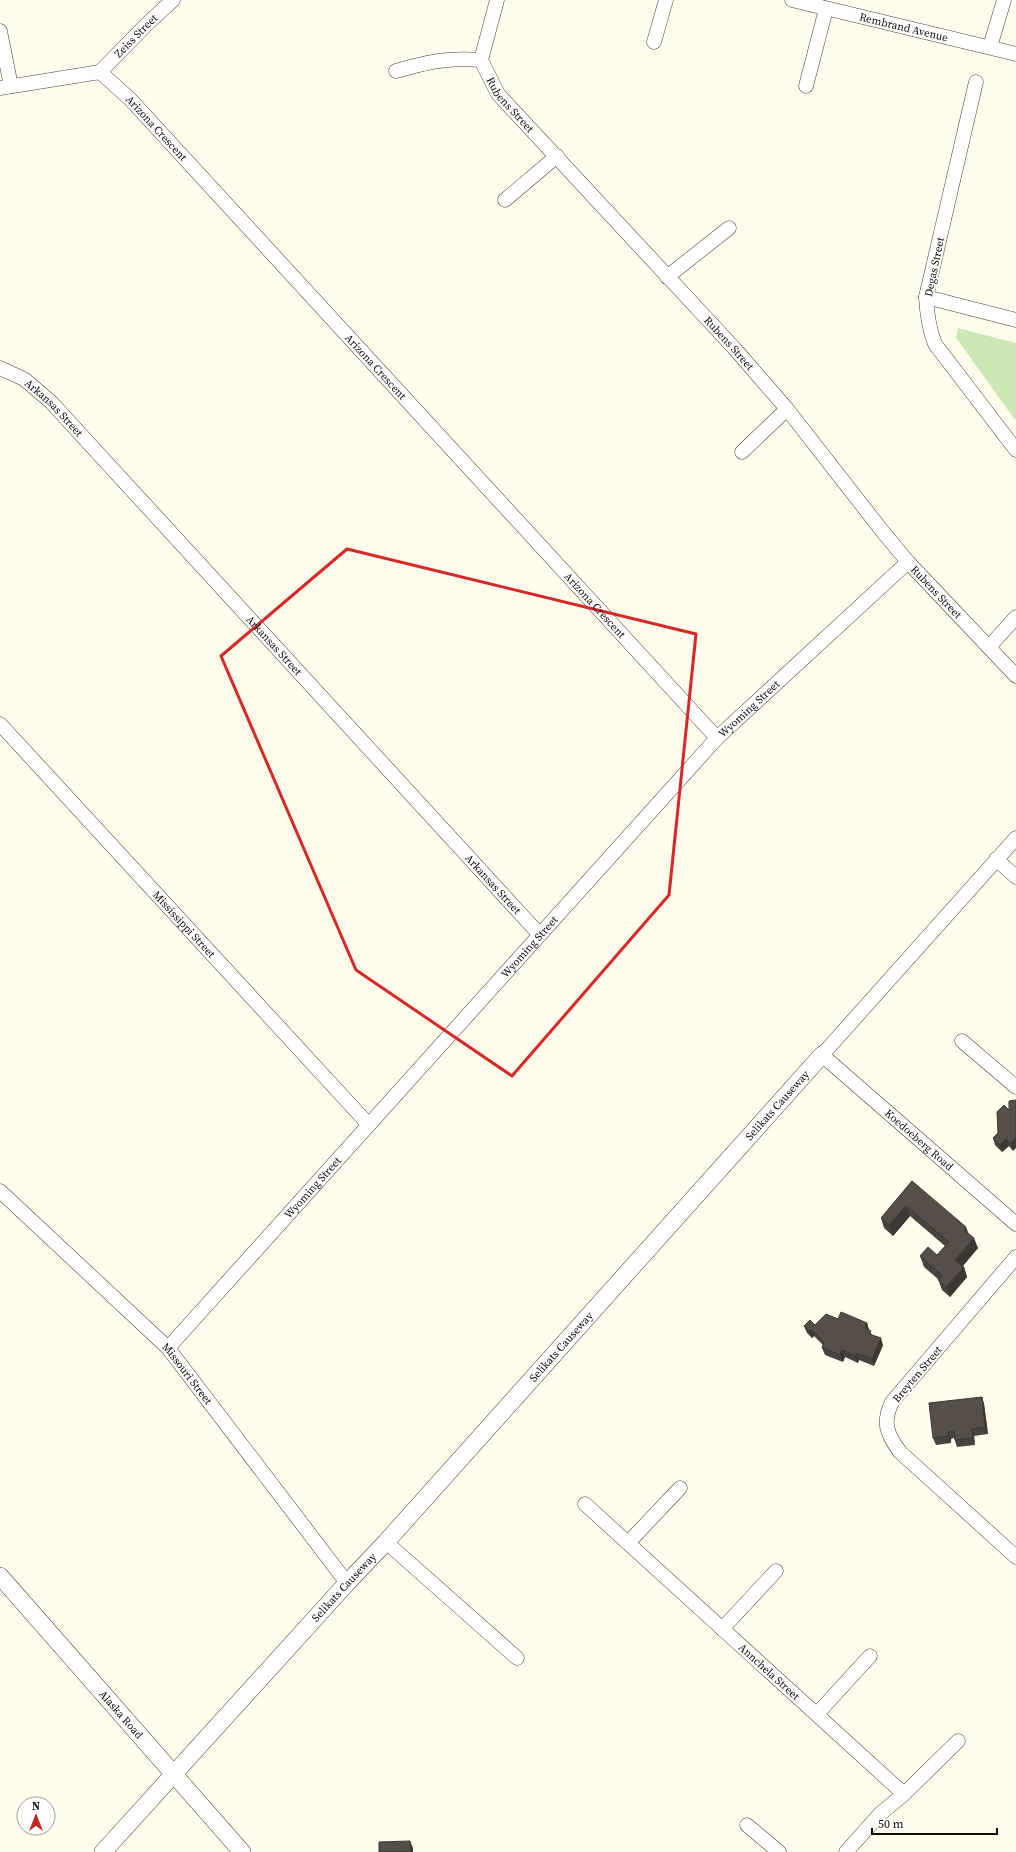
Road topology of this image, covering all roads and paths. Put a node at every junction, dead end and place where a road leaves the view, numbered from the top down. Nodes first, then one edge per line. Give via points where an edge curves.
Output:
1 (173, 0) edge
2 (497, 0) edge
3 (666, 0) edge
4 (792, 0) edge
5 (1004, 0) edge
6 (826, 9) junction
7 (0, 31) edge
8 (654, 42) dead end
9 (990, 47) junction
10 (1016, 54) edge
11 (481, 60) junction
12 (396, 71) dead end
13 (100, 72) junction
14 (976, 82) dead end
15 (806, 86) dead end
16 (5, 87) edge
17 (557, 156) junction
18 (505, 200) dead end
19 (729, 228) dead end
20 (667, 277) junction
21 (926, 297) junction
22 (1016, 320) edge
23 (0, 368) edge
24 (787, 409) junction
25 (1016, 450) edge
26 (742, 452) dead end
27 (908, 562) junction
28 (1016, 616) edge
29 (989, 647) junction
30 (1016, 676) edge
31 (0, 724) edge
32 (717, 738) junction
33 (1016, 838) edge
34 (996, 859) junction
35 (1016, 877) edge
36 (540, 935) junction
37 (962, 1041) dead end
38 (822, 1055) junction
39 (1016, 1086) edge
40 (369, 1125) junction
41 (0, 1191) edge
42 (1016, 1224) edge
43 (1016, 1257) edge
44 (168, 1348) junction
45 (680, 1488) dead end
46 (584, 1504) dead end
47 (386, 1542) junction
48 (628, 1544) junction
49 (1016, 1557) edge
50 (776, 1571) dead end
51 (0, 1576) edge
52 (347, 1582) junction
53 (722, 1629) junction
54 (870, 1656) dead end
55 (517, 1658) dead end
56 (817, 1714) junction
57 (958, 1741) dead end
58 (175, 1773) junction
59 (904, 1794) junction
60 (747, 1825) dead end
61 (103, 1852) edge
62 (242, 1852) edge
63 (779, 1852) edge
64 (846, 1852) edge

1 - 13 street, Zeiss Street
2 - 11 street
3 - 8 street
4 - 6 street, Rembrand Avenue
5 - 9 street
6 - 9 street, Rembrand Avenue
6 - 15 street
7 - 16 street
9 - 10 street, Rembrand Avenue
11 - 12 street via 445,59
11 - 17 street, Rubens Street via 498,94
13 - 16 street
13 - 32 street, Arizona Crescent via 148,117
14 - 21 street, Degas Street
17 - 18 street
17 - 20 street, Rubens Street
19 - 20 street
20 - 24 street, Rubens Street
21 - 22 street
21 - 25 street, Degas Street via 928,321 935,344
23 - 36 street, Arkansas Street via 24,379 51,402
24 - 26 street
24 - 27 street, Rubens Street
27 - 29 street, Rubens Street
27 - 32 street, Wyoming Street
28 - 29 street
29 - 30 street, Rubens Street
31 - 40 street, Mississippi Street
32 - 36 street, Wyoming Street
33 - 34 street, Selikats Causeway
34 - 35 street
34 - 38 street, Selikats Causeway
36 - 40 street, Wyoming Street
37 - 39 street
38 - 42 street, Koedoeberg Road
38 - 47 street, Selikats Causeway
40 - 44 street, Wyoming Street
41 - 44 street, Missouri Street
43 - 49 street, Breyten Street via 892,1402 886,1423 891,1440 900,1452
44 - 52 street, Missouri Street
45 - 48 street
46 - 48 street, Annchela Street
47 - 52 street, Selikats Causeway
47 - 55 street
48 - 53 street, Annchela Street
50 - 53 street
51 - 58 street, Alaska Road
52 - 58 street, Selikats Causeway
53 - 56 street, Annchela Street
54 - 56 street
56 - 59 street, Annchela Street
57 - 59 street
58 - 61 street, Selikats Causeway
58 - 62 street, Alaska Road
59 - 64 street via 880,1814
60 - 63 street

